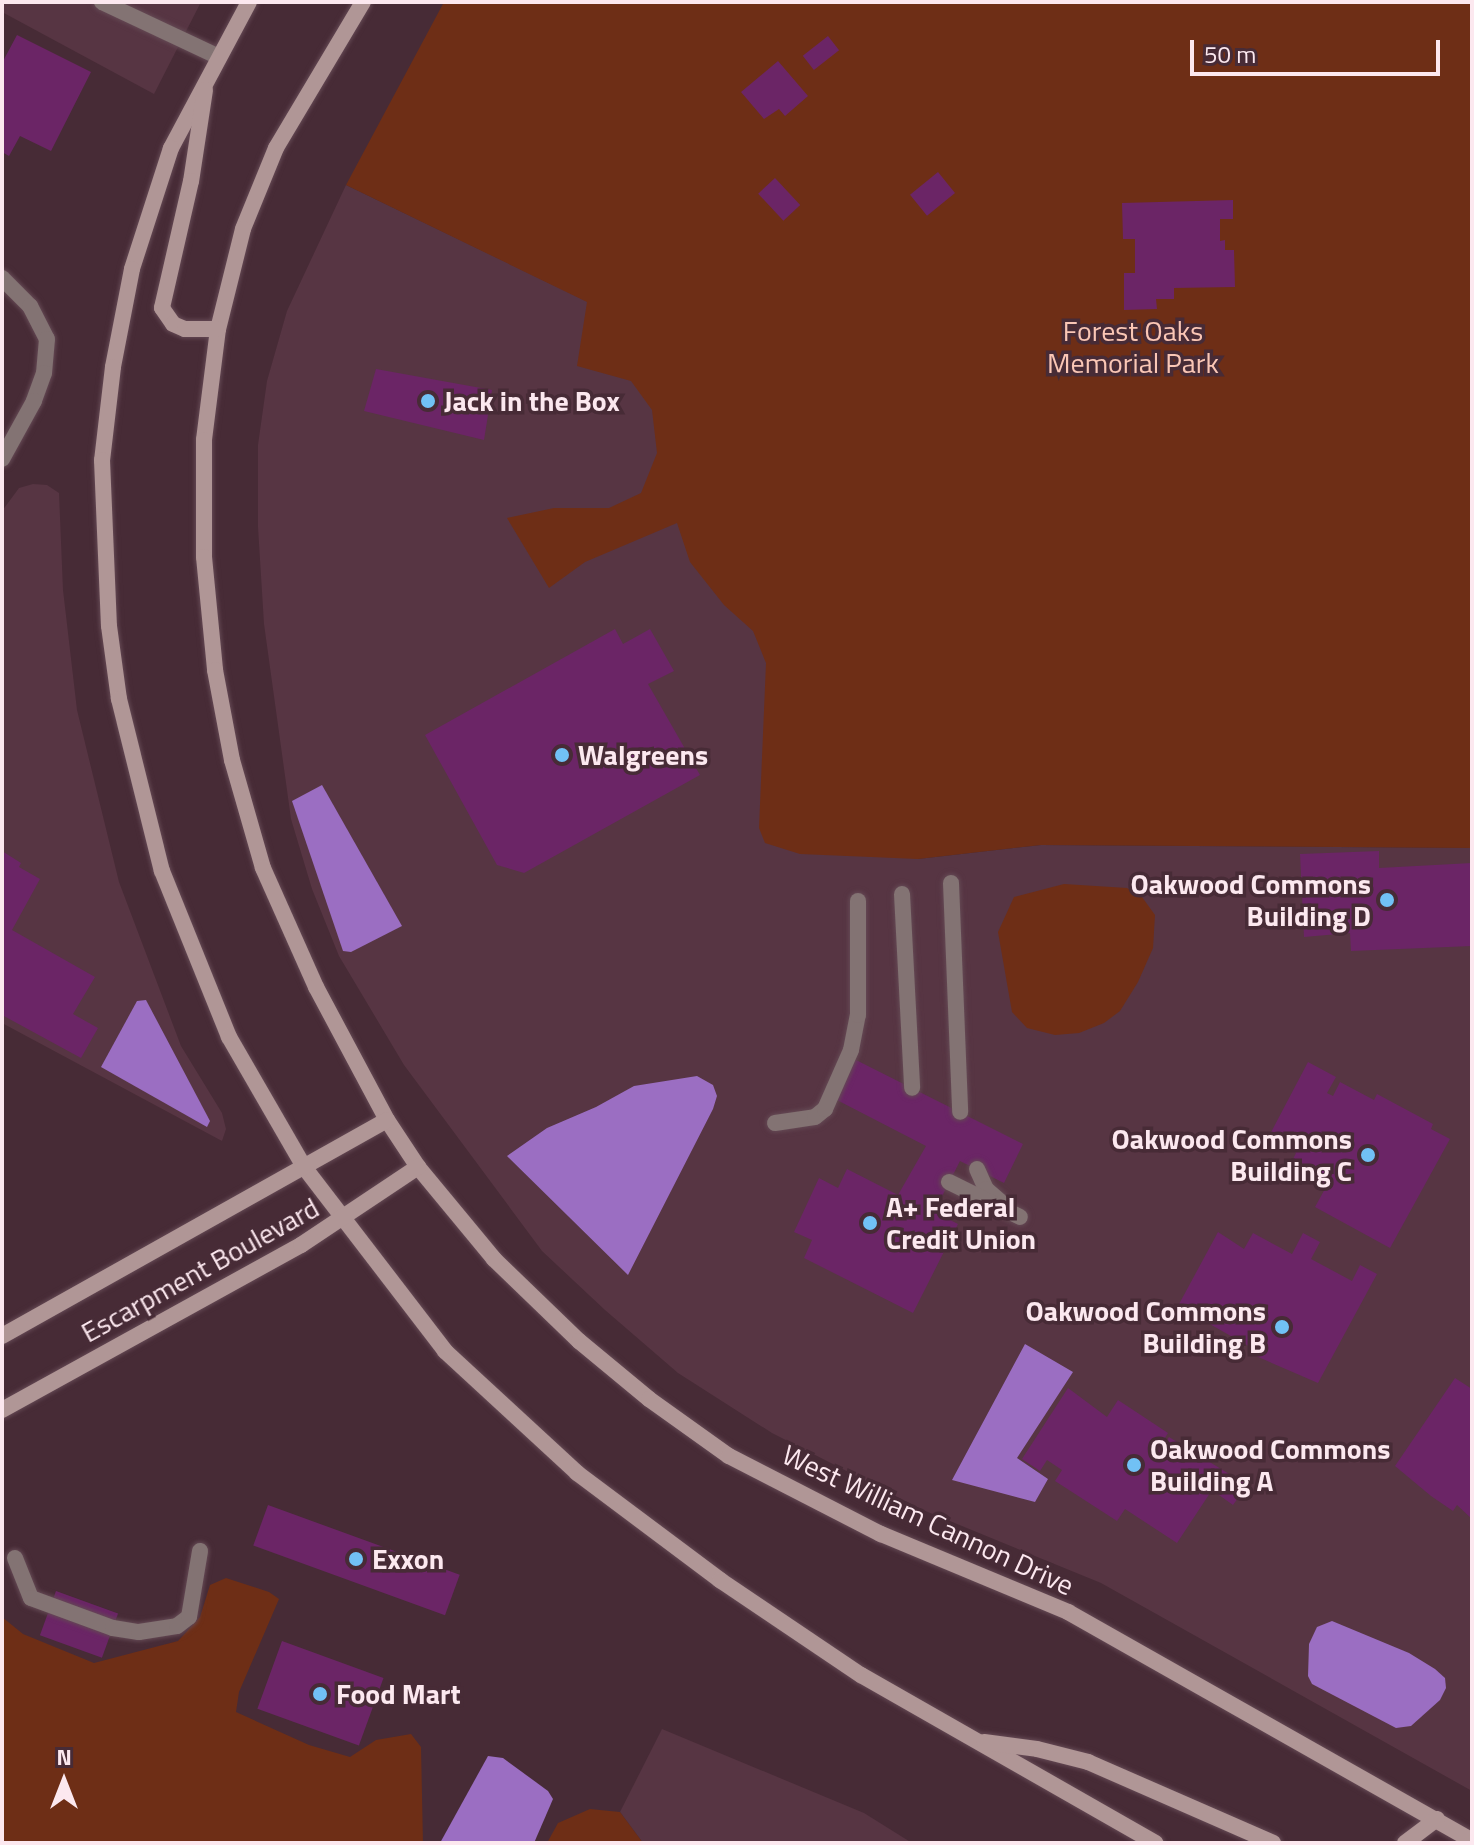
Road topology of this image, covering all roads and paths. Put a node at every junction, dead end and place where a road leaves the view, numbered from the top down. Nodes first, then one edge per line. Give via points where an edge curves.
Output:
1 (102, 2) edge
2 (249, 2) edge
3 (363, 2) edge
4 (217, 56) junction
5 (207, 76) junction
6 (2, 278) edge
7 (218, 329) junction
8 (2, 459) edge
9 (951, 883) dead end
10 (902, 894) dead end
11 (858, 901) dead end
12 (912, 1088) dead end
13 (960, 1112) dead end
14 (387, 1120) junction
15 (775, 1123) dead end
16 (304, 1167) junction
17 (418, 1167) junction
18 (977, 1169) dead end
19 (949, 1182) dead end
20 (344, 1220) junction
21 (2, 1336) edge
22 (2, 1410) edge
23 (200, 1551) dead end
24 (15, 1558) dead end
25 (975, 1741) junction
26 (1437, 1819) junction
27 (1472, 1841) edge
28 (1155, 1843) edge
29 (1273, 1843) edge
30 (1405, 1843) edge

1 - 4 street
2 - 4 main road
3 - 7 main road, West William Cannon Drive via 276,148 243,229
4 - 5 main road
5 - 7 main road via 191,181 162,308 173,324 185,329
5 - 16 main road via 171,148 132,269 113,367 102,460 109,626 119,699 162,871 229,1037
6 - 8 street via 30,306 47,339 44,373 34,401
7 - 14 main road, West William Cannon Drive via 204,440 204,557 215,670 236,781 269,881 316,987
9 - 13 street
10 - 12 street
11 - 15 street via 858,1015 851,1050 825,1109 815,1117
14 - 16 main road, Escarpment Boulevard
14 - 17 main road, West William Cannon Drive
16 - 20 main road
16 - 21 main road, Escarpment Boulevard
17 - 20 main road, Escarpment Boulevard
17 - 26 main road, West William Cannon Drive via 494,1259 579,1341 729,1456 881,1534 1068,1612
18 - 19 street via 986,1189 1020,1217
20 - 22 main road, Escarpment Boulevard
20 - 25 main road via 445,1351 577,1473 720,1580 861,1675
23 - 24 street via 189,1617 177,1626 139,1632 100,1624 31,1598
25 - 28 main road
25 - 29 main road via 1088,1762
26 - 27 main road, West William Cannon Drive
26 - 30 main road

